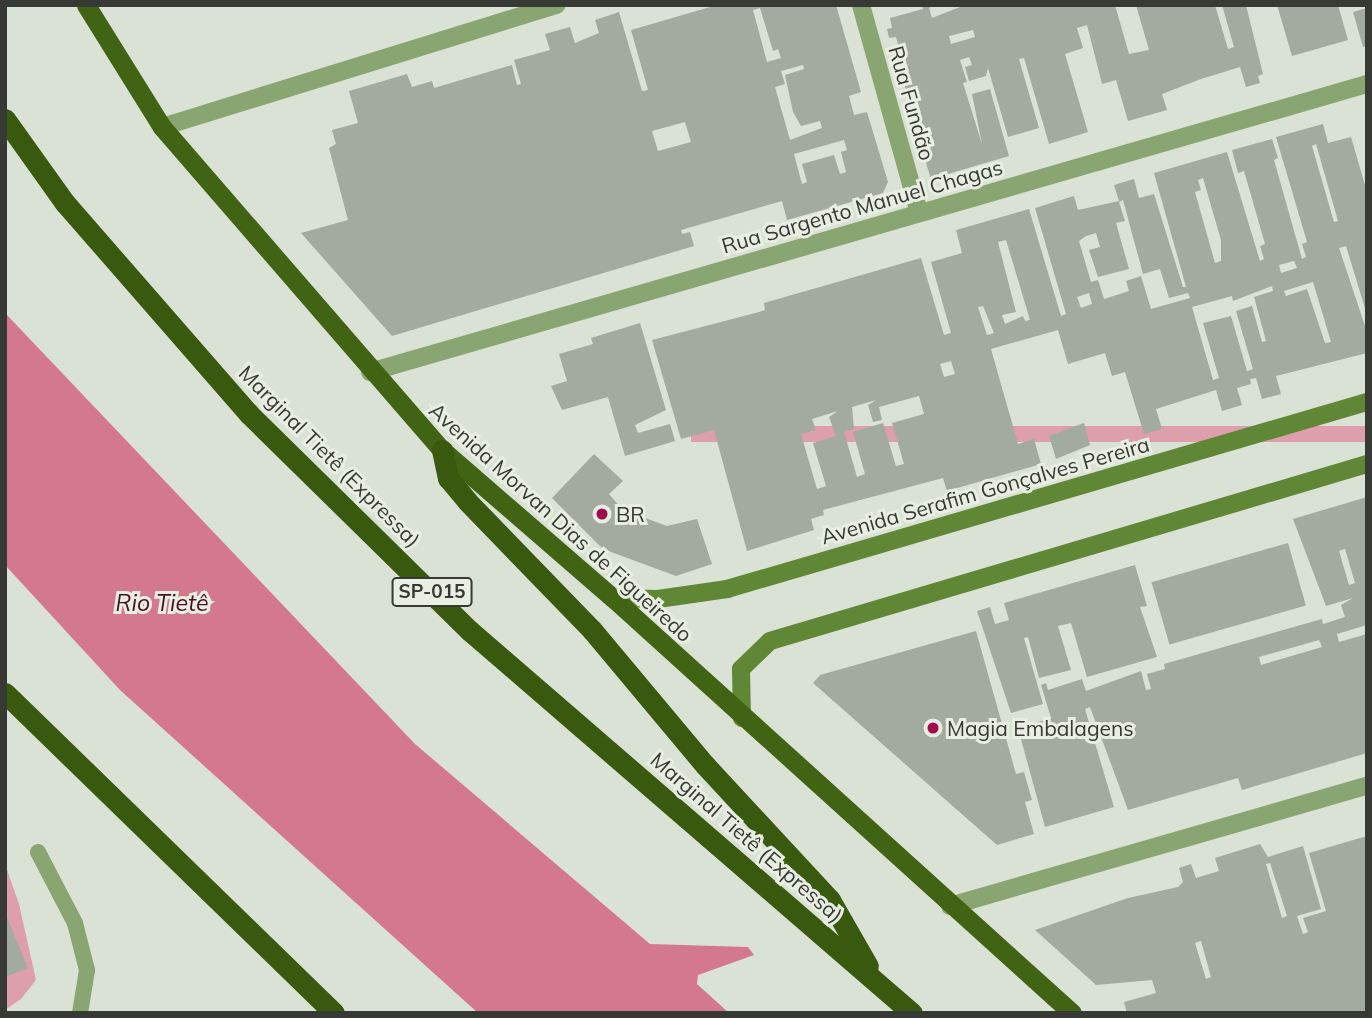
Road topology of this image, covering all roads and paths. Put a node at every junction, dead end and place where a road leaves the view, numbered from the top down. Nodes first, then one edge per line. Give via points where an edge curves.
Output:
1 (86, 5) edge
2 (557, 5) edge
3 (861, 5) edge
4 (1367, 84) edge
5 (5, 119) edge
6 (162, 127) junction
7 (919, 213) junction
8 (370, 372) junction
9 (1367, 402) edge
10 (442, 450) junction
11 (1367, 464) edge
12 (613, 598) junction
13 (5, 693) edge
14 (741, 718) junction
15 (1367, 786) edge
16 (38, 852) dead end
17 (950, 906) junction
18 (876, 980) junction
19 (80, 1013) edge
20 (334, 1013) edge
21 (912, 1013) edge
22 (1072, 1013) edge

1 - 6 highway, Avenida Morvan Dias de Figueiredo
2 - 6 street
3 - 7 street, Rua Fundão
4 - 7 street, Rua Sargento Manuel Chagas
5 - 18 highway, Marginal Tietê (Expressa) / SP-015 via 65,203 249,414 470,631
6 - 8 highway, Avenida Morvan Dias de Figueiredo
7 - 8 street, Rua Sargento Manuel Chagas
8 - 10 highway, Avenida Morvan Dias de Figueiredo
9 - 12 main road, Avenida Serafim Gonçalves Pereira via 727,589 658,599
10 - 12 highway, Avenida Morvan Dias de Figueiredo
10 - 18 highway via 448,478 467,501 592,630 705,765 830,900
11 - 14 main road via 770,641 741,669
12 - 14 highway, Avenida Morvan Dias de Figueiredo
13 - 20 highway
14 - 17 highway, Avenida Morvan Dias de Figueiredo
15 - 17 street
16 - 19 lane via 75,923 87,970
17 - 22 highway, Avenida Morvan Dias de Figueiredo
18 - 21 highway, Marginal Tietê (Expressa) / SP-015

